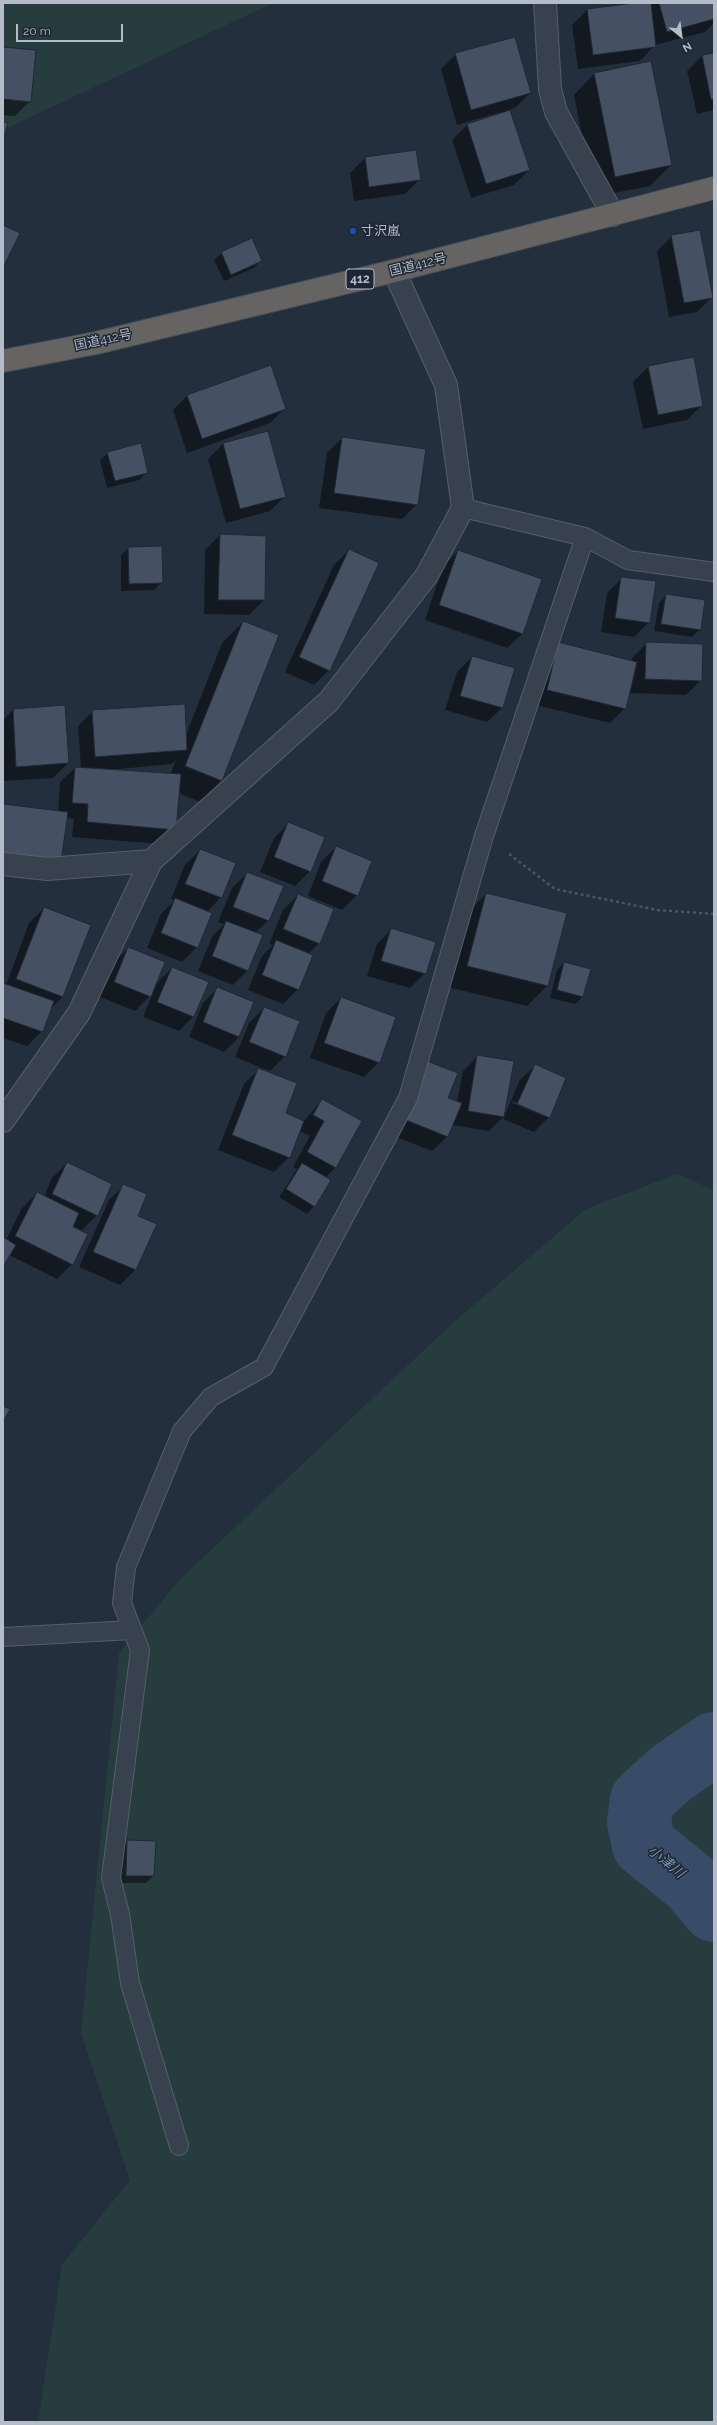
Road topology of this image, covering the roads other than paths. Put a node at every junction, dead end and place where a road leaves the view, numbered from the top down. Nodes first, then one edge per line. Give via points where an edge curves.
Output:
1 (545, 3) edge
2 (714, 188) edge
3 (613, 215) junction
4 (394, 271) junction
5 (3, 361) edge
6 (463, 508) junction
7 (585, 537) junction
8 (714, 572) edge
9 (151, 861) junction
10 (3, 864) edge
11 (3, 1121) edge
12 (132, 1630) junction
13 (3, 1636) edge
14 (179, 2146) dead end

1 - 3 street via 550,89 556,112
2 - 3 highway, 国道412号 / 412
3 - 4 highway, 国道412号 / 412
4 - 5 highway, 国道412号 / 412 via 96,343
4 - 6 street via 446,385
6 - 7 lane
6 - 9 street via 427,575 328,701
7 - 8 lane via 628,560
7 - 12 lane via 484,836 408,1098 264,1367 211,1397 182,1431 126,1567 122,1603
9 - 10 street via 47,869
9 - 11 street via 79,1013
12 - 13 lane
12 - 14 lane via 140,1650 111,1878 120,1914 130,1983

